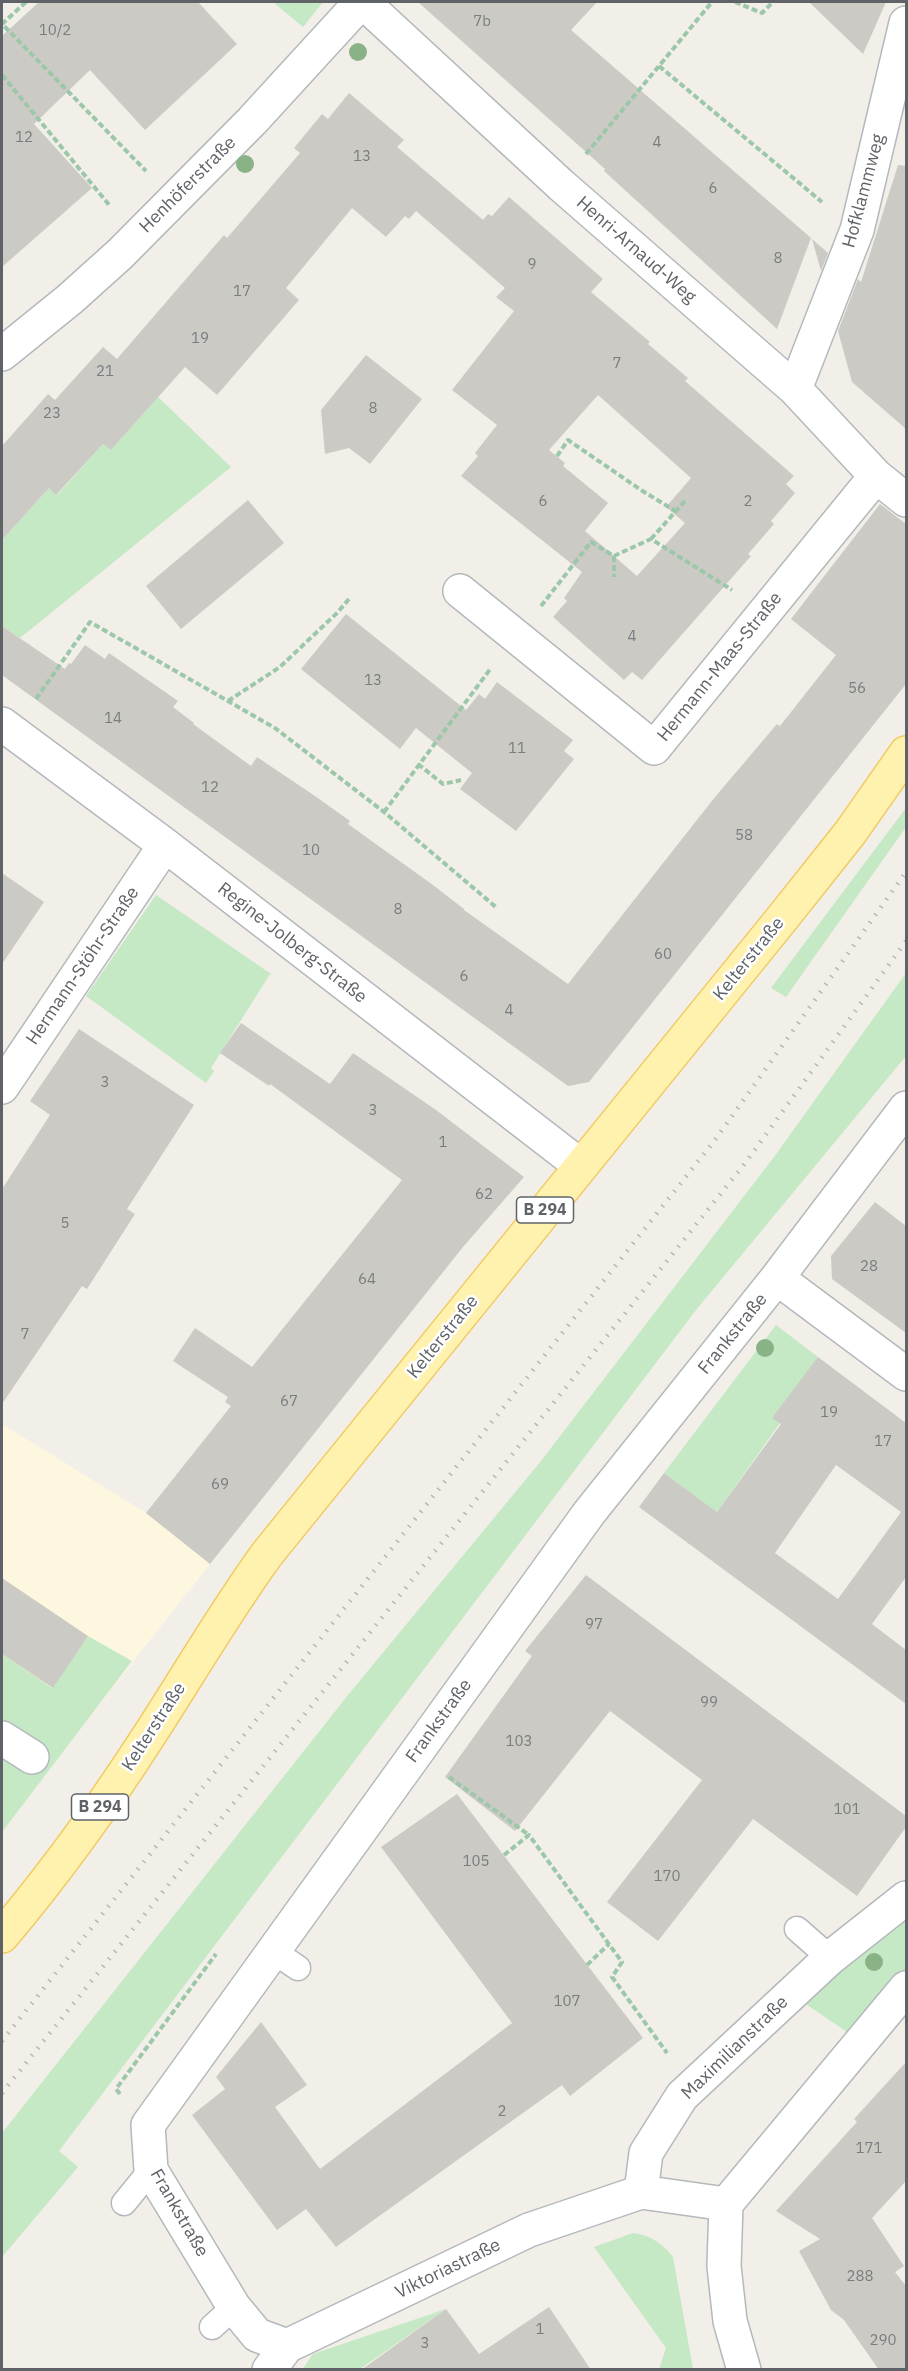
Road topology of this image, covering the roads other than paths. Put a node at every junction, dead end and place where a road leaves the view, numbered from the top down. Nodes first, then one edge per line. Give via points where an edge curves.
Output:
1 (362, 2) edge
2 (906, 23) edge
3 (2, 354) edge
4 (795, 389) junction
5 (876, 476) junction
6 (906, 500) edge
7 (460, 591) dead end
8 (7, 728) edge
9 (906, 753) edge
10 (165, 845) junction
11 (2, 1087) edge
12 (906, 1108) edge
13 (581, 1166) junction
14 (777, 1278) junction
15 (906, 1374) edge
16 (2, 1738) edge
17 (32, 1757) dead end
18 (906, 1898) edge
19 (797, 1929) dead end
20 (2, 1936) edge
21 (830, 1958) junction
22 (906, 1988) edge
23 (151, 2170) junction
24 (641, 2192) junction
25 (124, 2203) dead end
26 (726, 2204) junction
27 (278, 2358) edge
28 (744, 2370) edge

1 - 3 street, Henhöferstraße via 252,121 136,237 70,299
1 - 4 street, Henri-Arnaud-Weg via 561,185
2 - 4 street, Hofklammweg via 856,230
4 - 5 street, Henri-Arnaud-Weg
5 - 6 street, Henri-Arnaud-Weg
5 - 7 street, Hermann-Maas-Straße via 654,748
8 - 10 street, Regine-Jolberg-Straße
9 - 13 main road, Kelterstraße / B 294 via 850,833
10 - 11 street, Hermann-Stöhr-Straße
10 - 13 street, Regine-Jolberg-Straße
12 - 14 street, Frankstraße
13 - 20 main road, Kelterstraße / B 294 via 267,1554 104,1802
14 - 15 street
14 - 23 street, Frankstraße via 590,1513 416,1753 285,1959 148,2125
16 - 17 street
18 - 21 street, Maximilianstraße
19 - 21 lane
21 - 24 street, Maximilianstraße via 711,2074 682,2096 646,2153
22 - 26 street
23 - 25 lane
23 - 27 street, Frankstraße via 223,2317 257,2335
24 - 26 street
24 - 27 street, Viktoriastraße via 529,2230
26 - 28 street via 724,2266 730,2321

